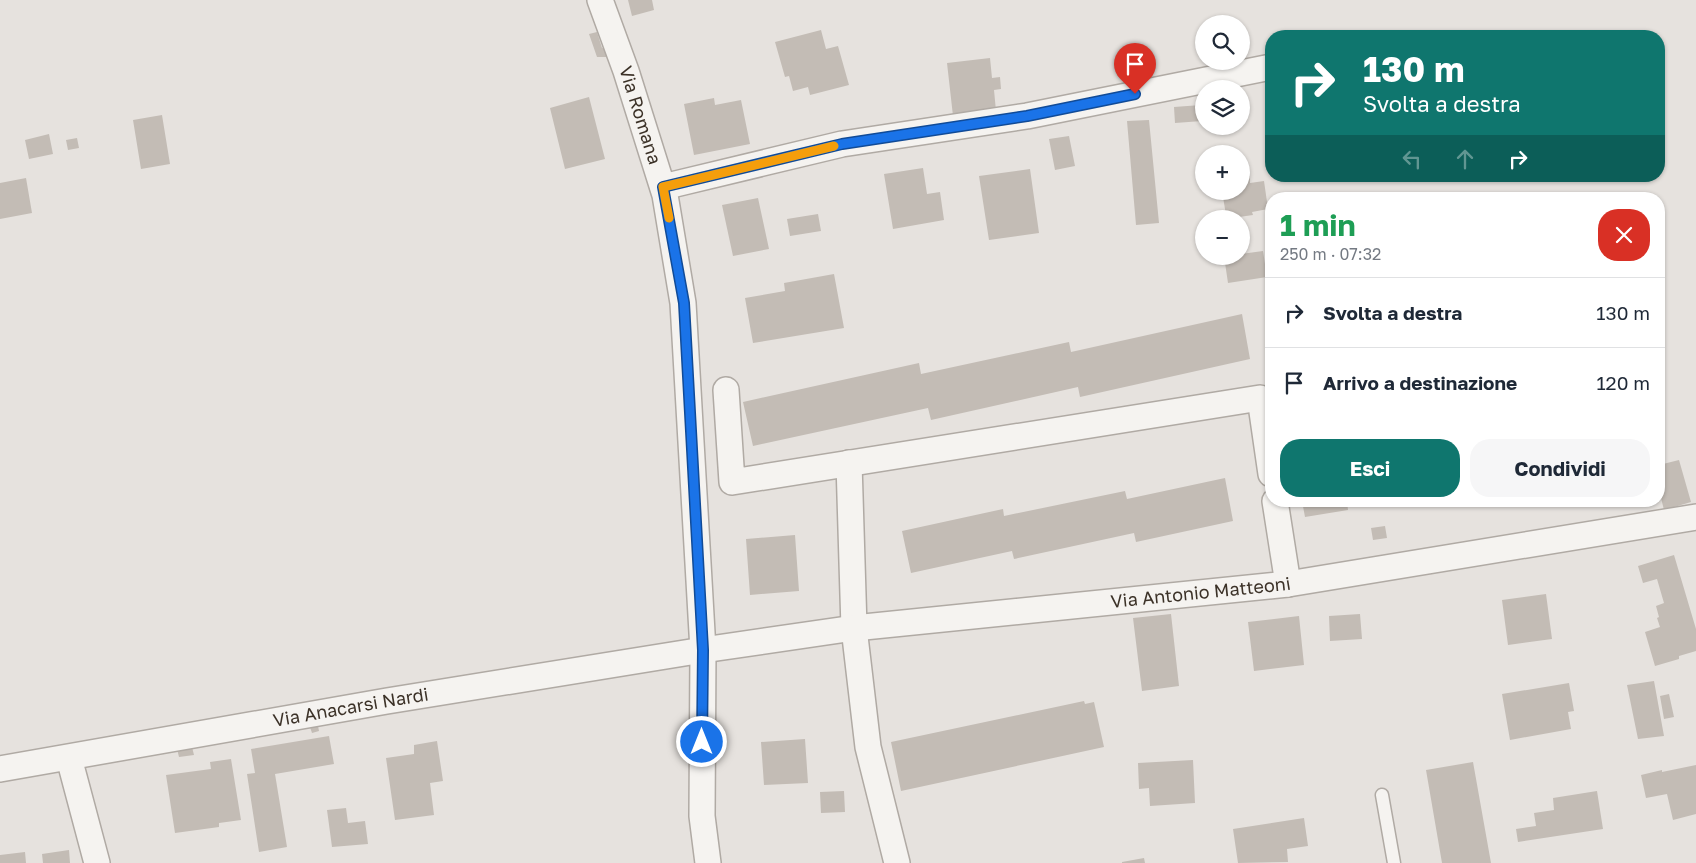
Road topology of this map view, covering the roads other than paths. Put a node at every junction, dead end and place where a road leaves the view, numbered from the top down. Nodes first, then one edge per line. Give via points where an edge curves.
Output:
1 (600, 0) edge
2 (1265, 68) edge
3 (663, 187) junction
4 (726, 390) dead end
5 (1265, 433) edge
6 (850, 463) junction
7 (1277, 507) edge
8 (1696, 517) edge
9 (1288, 584) junction
10 (854, 628) junction
11 (703, 650) junction
12 (68, 758) junction
13 (0, 769) edge
14 (1382, 795) dead end
15 (97, 863) edge
16 (708, 863) edge
17 (897, 863) edge
18 (1394, 863) edge

1 - 3 street, Via Romana
2 - 3 street via 1027,116 842,144
3 - 11 street, Via Romana via 684,303
4 - 6 street via 732,482
5 - 6 street via 1260,398
6 - 10 street
7 - 9 street
8 - 9 street, Via Antonio Matteoni
9 - 10 street, Via Antonio Matteoni
10 - 11 street, Via Antonio Matteoni
10 - 17 street via 868,747
11 - 12 street, Via Anacarsi Nardi via 386,701
11 - 16 street, Via Romana via 702,816
12 - 13 street, Via Anacarsi Nardi
12 - 15 street
14 - 18 lane

